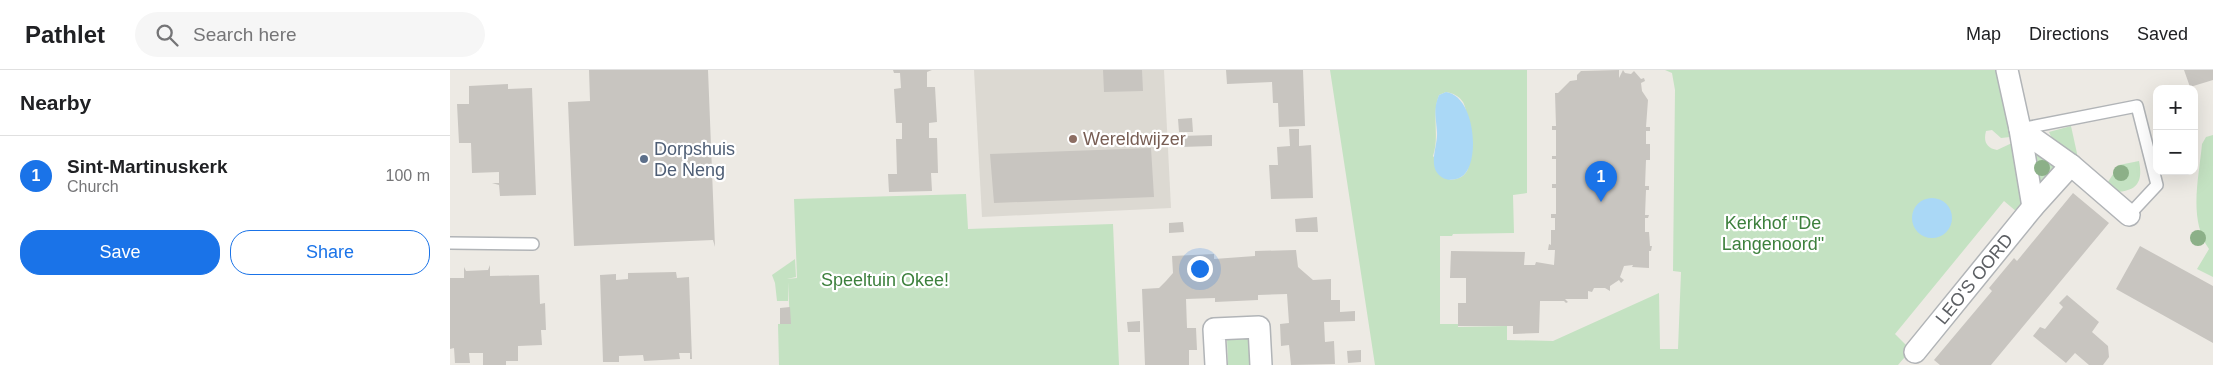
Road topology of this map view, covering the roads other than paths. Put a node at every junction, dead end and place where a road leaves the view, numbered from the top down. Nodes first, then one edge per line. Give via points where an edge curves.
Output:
1 (2007, 70) edge
2 (2020, 129) junction
3 (2071, 165) junction
4 (2034, 207) junction
5 (2129, 215) joint
6 (450, 243) edge
7 (533, 244) dead end
8 (1914, 352) dead end
9 (1216, 365) edge
10 (1261, 365) edge

1 - 2 street
2 - 3 street
2 - 4 street
2 - 5 lane via 2137,106 2156,185
3 - 4 street, LEO'S OORD
3 - 5 street
4 - 8 street, LEO'S OORD
6 - 7 lane
9 - 10 street via 1214,329 1259,327

